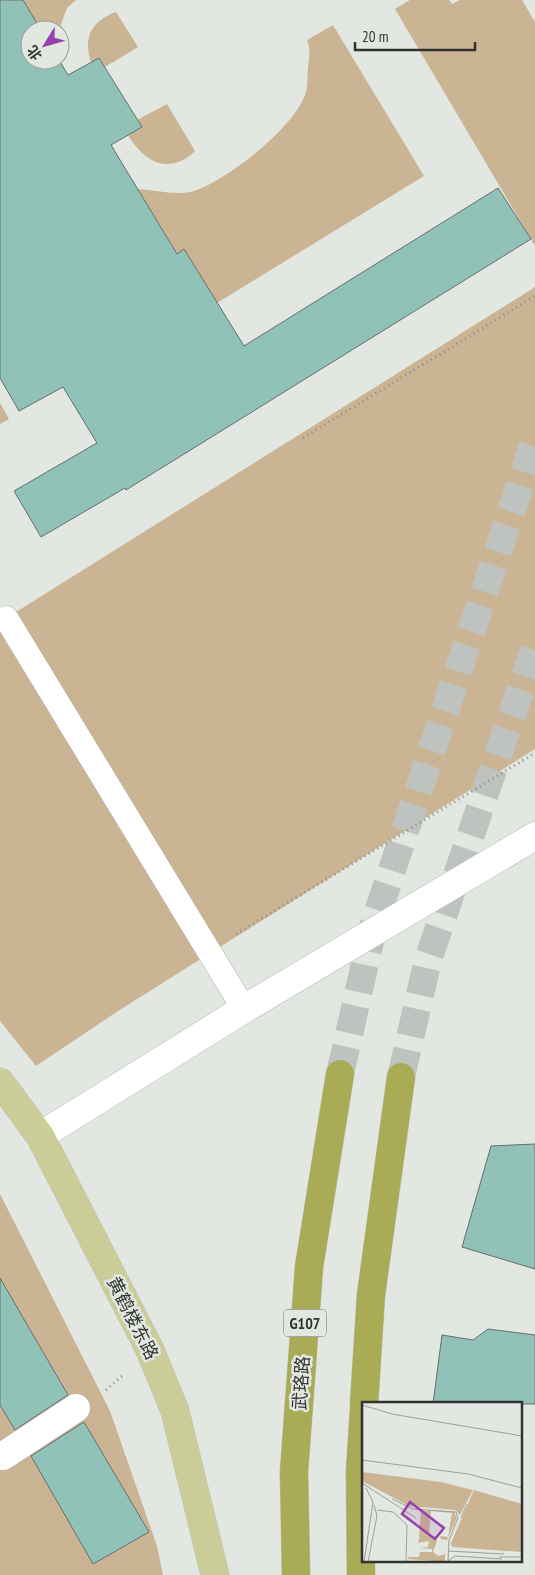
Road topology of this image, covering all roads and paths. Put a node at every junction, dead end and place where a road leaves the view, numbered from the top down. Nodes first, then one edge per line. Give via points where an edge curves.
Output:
1 (535, 296) edge
2 (303, 438) dead end
3 (6, 618) dead end
4 (535, 752) edge
5 (535, 836) edge
6 (209, 950) junction
7 (244, 1009) junction
8 (340, 1074) tunnel mouth
9 (401, 1077) tunnel mouth
10 (0, 1082) edge
11 (40, 1136) junction
12 (150, 1350) junction
13 (364, 1402) edge
14 (76, 1408) joint
15 (362, 1440) edge
16 (3, 1456) dead end
17 (215, 1575) edge
18 (296, 1575) edge
19 (361, 1575) edge

1 - 2 path
3 - 6 lane
4 - 6 path
5 - 7 street
6 - 7 lane
7 - 11 street
8 - 18 highway, 武珞路 / G107 via 309,1267 294,1472
9 - 13 highway via 372,1296
10 - 11 main road, 黄鹤楼东路
11 - 12 main road, 黄鹤楼东路
12 - 14 path via 108,1389
12 - 17 main road, 黄鹤楼东路 via 175,1412
14 - 16 street
15 - 19 highway

